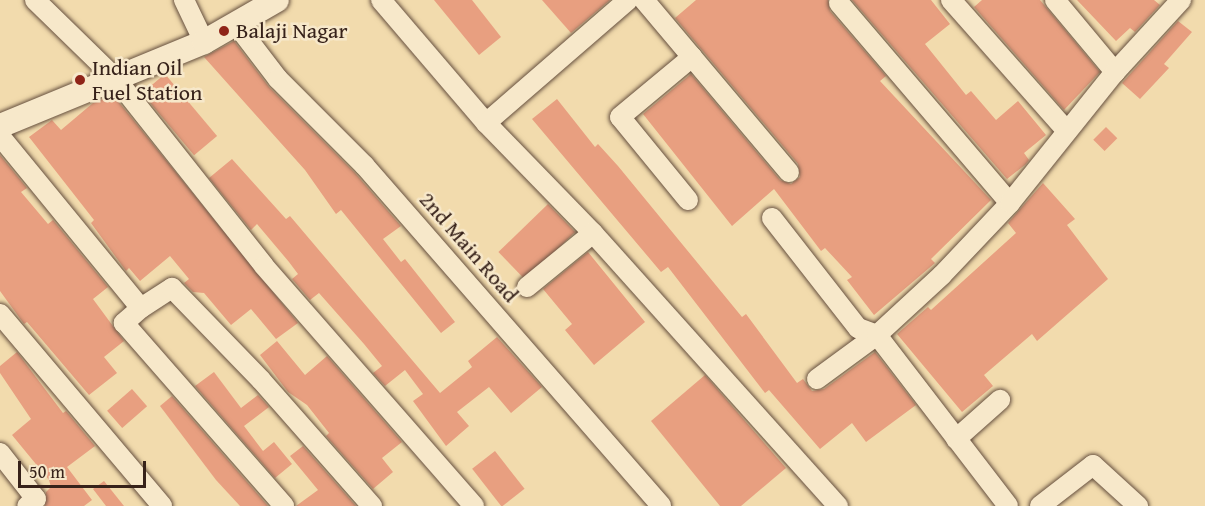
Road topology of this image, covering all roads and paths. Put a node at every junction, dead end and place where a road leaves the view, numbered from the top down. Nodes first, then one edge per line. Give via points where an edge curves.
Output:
1 (35, 0) edge
2 (184, 0) edge
3 (277, 0) edge
4 (381, 0) edge
5 (628, 0) edge
6 (644, 0) edge
7 (951, 0) edge
8 (1055, 0) edge
9 (1181, 0) edge
10 (839, 3) dead end
11 (236, 24) junction
12 (204, 42) junction
13 (692, 57) junction
14 (1115, 72) junction
15 (116, 80) junction
16 (486, 123) junction
17 (0, 126) edge
18 (1067, 131) junction
19 (0, 136) edge
20 (789, 172) dead end
21 (688, 200) dead end
22 (1010, 203) junction
23 (772, 218) dead end
24 (593, 233) junction
25 (527, 287) dead end
26 (141, 308) junction
27 (0, 314) edge
28 (877, 334) junction
29 (817, 379) dead end
30 (1000, 400) dead end
31 (956, 439) junction
32 (0, 453) edge
33 (27, 506) edge
34 (162, 506) edge
35 (284, 506) edge
36 (372, 506) edge
37 (474, 506) edge
38 (661, 506) edge
39 (838, 506) edge
40 (1008, 506) edge
41 (1040, 506) edge
42 (1138, 506) edge

1 - 15 street
2 - 12 street
3 - 11 street
4 - 16 street
5 - 16 street
6 - 13 street
7 - 18 street
8 - 14 street
9 - 14 street
10 - 22 street
11 - 12 street
11 - 38 street, 2nd Main Road via 278,79 364,165
12 - 15 street
13 - 20 street
13 - 21 street via 620,117
14 - 18 street
15 - 17 street
15 - 37 street via 264,266
16 - 24 street
18 - 22 street
19 - 26 street
22 - 28 street via 942,275
23 - 28 street via 858,328
24 - 25 street
24 - 39 street
26 - 35 street via 124,323
26 - 36 street via 172,288 261,380
27 - 34 street
28 - 29 street
28 - 31 street
30 - 31 street
31 - 40 street
32 - 33 street via 36,499
41 - 42 street via 1093,465

